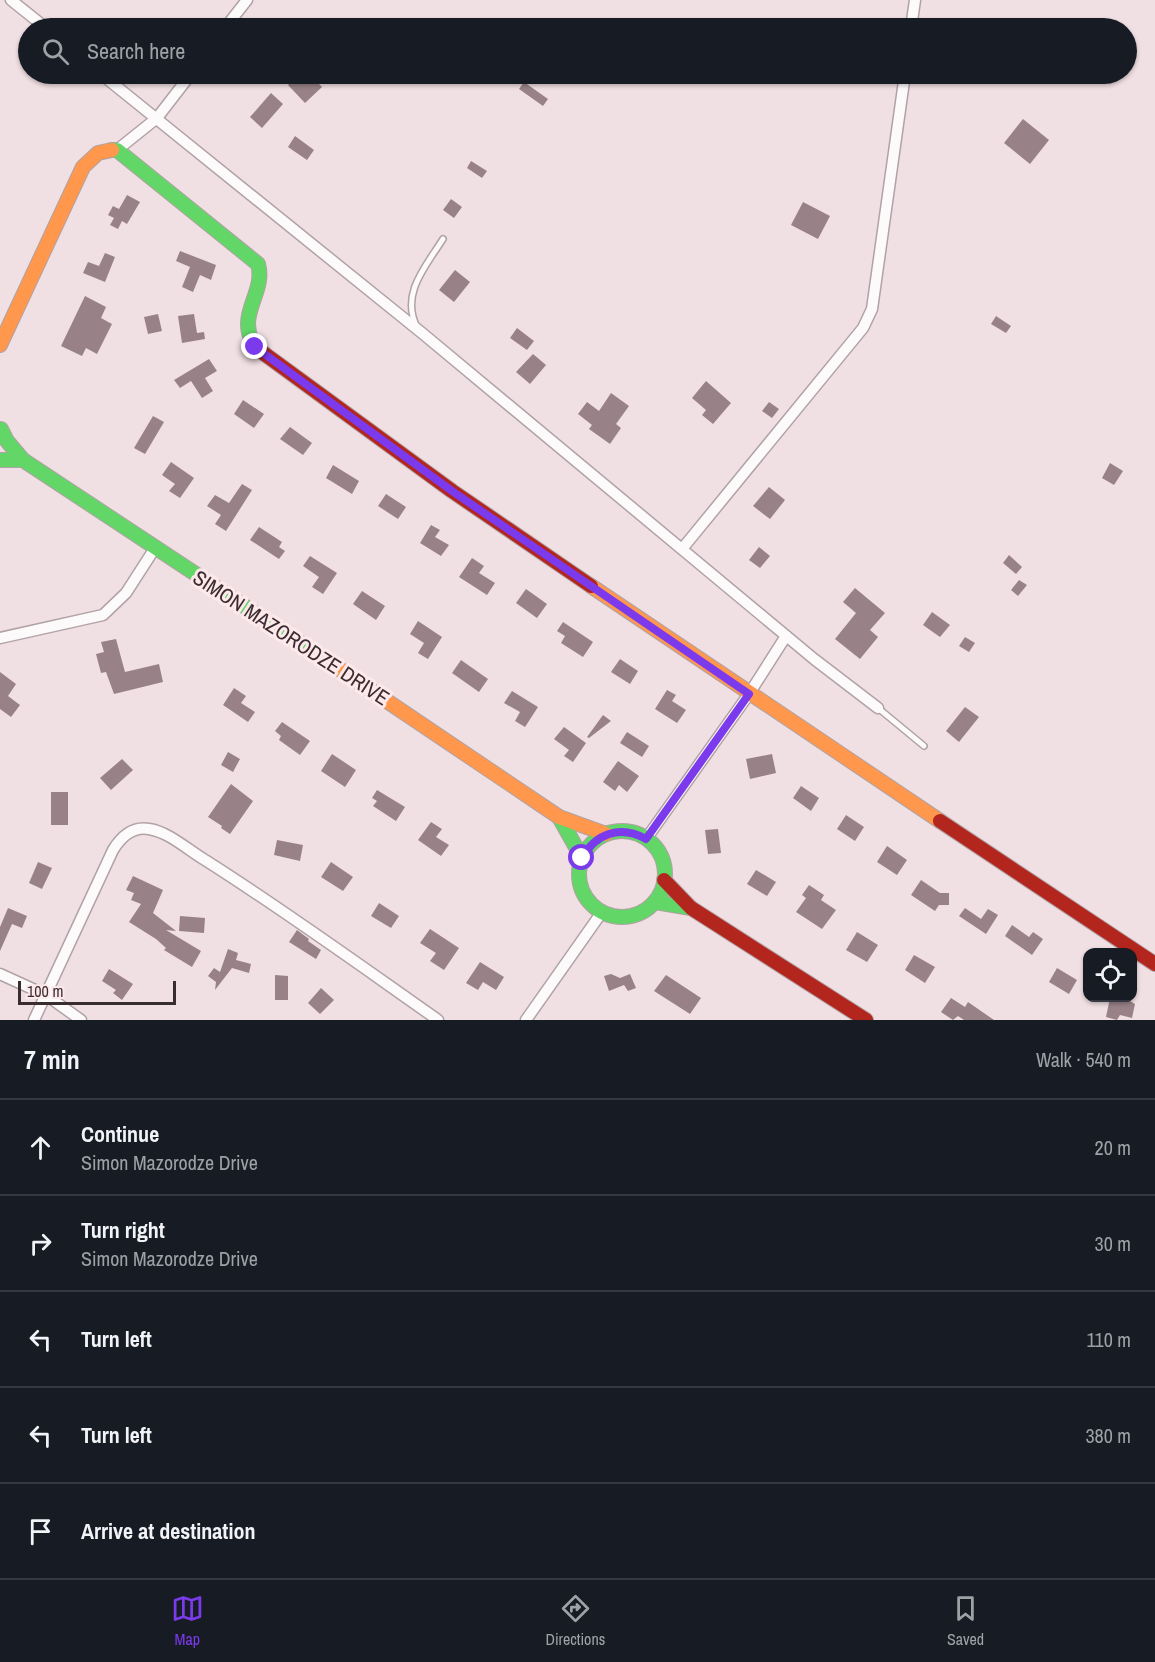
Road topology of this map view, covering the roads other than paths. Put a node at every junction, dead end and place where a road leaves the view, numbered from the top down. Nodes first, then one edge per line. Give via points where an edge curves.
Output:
1 (11, 0) edge
2 (247, 0) edge
3 (915, 0) edge
4 (34, 18) edge
5 (233, 18) edge
6 (912, 18) edge
7 (114, 84) edge
8 (183, 84) edge
9 (904, 84) edge
10 (157, 118) junction
11 (117, 150) junction
12 (443, 239) dead end
13 (422, 333) junction
14 (0, 345) edge
15 (0, 429) edge
16 (0, 460) edge
17 (23, 460) junction
18 (155, 549) junction
19 (682, 549) junction
20 (786, 636) junction
21 (0, 638) edge
22 (749, 694) junction
23 (878, 708) joint
24 (924, 746) dead end
25 (559, 817) junction
26 (606, 834) junction
27 (646, 839) junction
28 (582, 858) junction
29 (664, 880) junction
30 (655, 902) junction
31 (691, 908) junction
32 (602, 912) junction
33 (1155, 964) edge
34 (0, 974) edge
35 (46, 995) junction
36 (34, 1020) edge
37 (81, 1020) edge
38 (438, 1020) edge
39 (526, 1020) edge
40 (866, 1020) edge

1 - 4 street
2 - 5 street
3 - 6 street
7 - 10 street
8 - 10 street
9 - 19 street via 876,291 863,328
10 - 11 street
10 - 13 street
11 - 14 street via 100,152 83,167
11 - 22 street via 258,264 262,274 246,326 255,347 452,491
12 - 13 lane via 413,287 412,304
13 - 19 street
15 - 17 street, SIMON MAZORODZE DRIVE
16 - 17 street
17 - 18 street, SIMON MAZORODZE DRIVE
18 - 21 street via 126,593 102,615
18 - 25 street, SIMON MAZORODZE DRIVE
19 - 20 street
20 - 22 street
20 - 23 street
22 - 27 street
22 - 33 street
23 - 24 lane
25 - 26 street, SIMON MAZORODZE DRIVE
25 - 28 street, SIMON MAZORODZE DRIVE
26 - 27 street, SIMON MAZORODZE DRIVE via 627,832
26 - 28 street via 587,848
27 - 29 street via 664,864
28 - 32 street via 581,889 589,903
29 - 30 street
29 - 31 street
30 - 31 street
30 - 32 street via 636,915 613,916
31 - 40 street
32 - 39 street
34 - 35 street
35 - 36 street
35 - 37 street
35 - 38 street via 119,840 139,829 150,829 220,870

